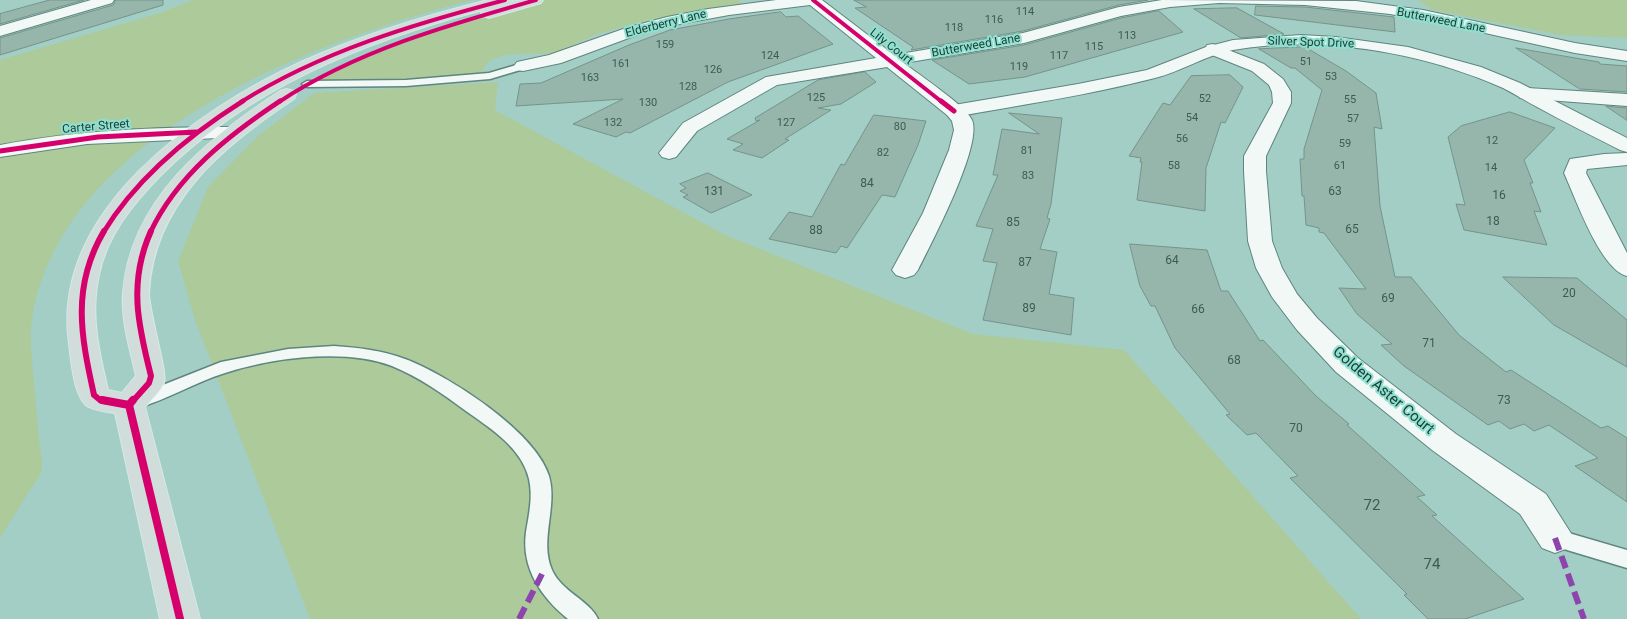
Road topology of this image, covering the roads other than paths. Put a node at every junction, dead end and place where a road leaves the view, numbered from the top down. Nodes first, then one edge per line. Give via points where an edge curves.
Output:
1 (107, 0) edge
2 (505, 0) edge
3 (536, 0) edge
4 (813, 0) edge
5 (1215, 0) edge
6 (1223, 0) edge
7 (0, 32) edge
8 (1213, 49) junction
9 (1627, 56) edge
10 (891, 61) junction
11 (524, 66) joint
12 (308, 84) junction
13 (1526, 94) junction
14 (1627, 100) edge
15 (954, 111) junction
16 (196, 132) junction
17 (234, 132) junction
18 (1627, 146) edge
19 (0, 151) edge
20 (670, 152) dead end
21 (1627, 159) edge
22 (1627, 268) edge
23 (905, 270) dead end
24 (129, 405) junction
25 (1555, 538) joint
26 (1627, 559) edge
27 (180, 619) edge
28 (586, 619) edge

1 - 7 street
2 - 16 main road via 400,29 336,54 259,91
3 - 12 main road via 419,35 358,59
4 - 10 street, Lily Court
4 - 11 street, Elderberry Lane via 676,20 622,34 559,59
5 - 10 street, Butterweed Lane via 1170,3 1118,12 1024,38
6 - 9 street, Butterweed Lane via 1289,0 1423,15 1560,46
8 - 13 street, Silver Spot Drive via 1245,43 1301,40 1361,45 1453,64
8 - 15 street, Silver Spot Drive via 1154,74
8 - 25 street, Golden Aster Court via 1261,69 1280,85 1284,94 1261,141 1255,163 1260,240 1269,268 1285,297 1347,365 1444,442 1533,504
10 - 15 street, Lily Court
10 - 20 street, Butterweed Lane via 772,81 690,126
11 - 12 lane via 490,76 391,83
12 - 17 main road
13 - 14 street
13 - 18 street, Silver Spot Drive
15 - 23 street, Lily Court via 962,120 964,130 959,150 935,213
16 - 17 street, Carter Street
16 - 19 street, Carter Street via 98,137
16 - 24 main road via 166,157 123,204 97,244 86,272 81,302 81,333 94,395 100,400
17 - 24 main road via 180,185 148,237 139,266 136,296 151,376 149,383
21 - 22 street via 1578,164 1576,172 1614,254
24 - 27 main road
24 - 28 lane via 224,367 278,357 345,352 396,362 445,386 508,433 527,454 538,474 541,497 536,550 542,574 559,598
25 - 26 lane

